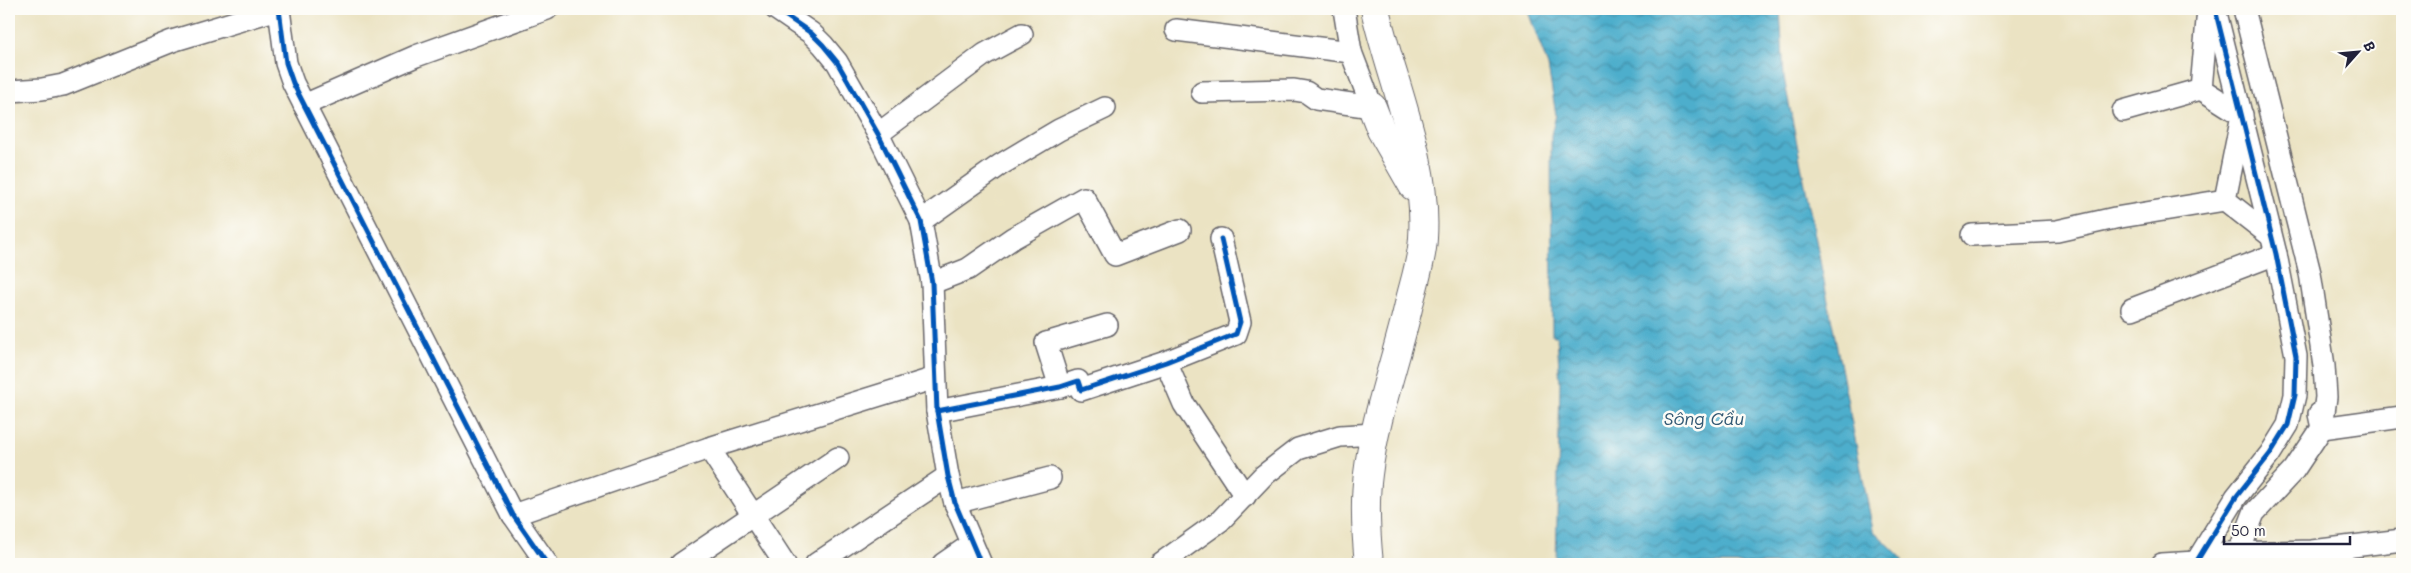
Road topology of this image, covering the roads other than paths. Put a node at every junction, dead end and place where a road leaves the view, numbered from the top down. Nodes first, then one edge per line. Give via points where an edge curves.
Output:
1 (279, 9) edge
2 (547, 9) edge
3 (778, 9) edge
4 (1344, 9) edge
5 (1376, 9) edge
6 (2208, 9) edge
7 (2214, 9) edge
8 (2244, 9) edge
9 (1176, 30) dead end
10 (1022, 34) dead end
11 (1351, 52) junction
12 (2201, 89) junction
13 (9, 91) edge
14 (1202, 92) dead end
15 (304, 104) junction
16 (1372, 107) junction
17 (1105, 108) dead end
18 (2123, 112) dead end
19 (2242, 115) junction
20 (878, 134) junction
21 (2225, 200) junction
22 (1423, 205) junction
23 (921, 220) junction
24 (1180, 230) dead end
25 (1972, 236) dead end
26 (1221, 239) dead end
27 (2274, 245) junction
28 (932, 283) junction
29 (2132, 309) dead end
30 (1107, 325) dead end
31 (2296, 356) junction
32 (1166, 362) junction
33 (935, 378) junction
34 (1060, 387) junction
35 (937, 411) junction
36 (2402, 417) edge
37 (2322, 428) junction
38 (1375, 434) junction
39 (709, 448) junction
40 (838, 458) dead end
41 (948, 476) junction
42 (1050, 478) dead end
43 (1245, 496) junction
44 (955, 503) junction
45 (513, 515) junction
46 (752, 516) junction
47 (2402, 540) edge
48 (972, 544) junction
49 (2228, 556) edge
50 (2316, 558) edge
51 (2195, 563) edge
52 (547, 564) edge
53 (681, 564) edge
54 (785, 564) edge
55 (816, 564) edge
56 (943, 564) edge
57 (981, 564) edge
58 (1160, 564) edge
59 (1369, 564) edge
60 (2162, 564) edge

1 - 13 street via 172,41 63,85
1 - 15 street via 286,63
2 - 15 street via 416,56
3 - 20 street via 824,45
4 - 11 street
5 - 22 main road via 1418,164
6 - 12 street
7 - 19 street
8 - 37 street via 2310,273 2324,366 2326,398
9 - 11 street
10 - 20 street via 985,54
11 - 16 street
12 - 18 street
12 - 19 street
14 - 16 street via 1294,90 1306,92 1316,100
15 - 45 street
16 - 22 main road
17 - 23 street via 1059,130 1000,165
19 - 21 street
19 - 27 street
20 - 23 street
21 - 25 street via 2114,218 2058,231
21 - 27 street
22 - 38 main road via 1420,255
23 - 28 street
24 - 28 street via 1115,255 1084,198 1013,238 968,269
26 - 32 street via 1240,322 1236,334
27 - 29 street
27 - 31 street
28 - 33 street
30 - 34 street via 1046,343
31 - 37 street
31 - 51 street via 2295,396 2288,425 2236,497
32 - 34 street via 1081,390 1078,381
32 - 43 street via 1184,404
33 - 35 street
33 - 39 street
34 - 35 street
35 - 41 street
36 - 37 street
37 - 49 street via 2294,470 2254,513
38 - 43 street via 1340,436 1298,449 1263,476
38 - 59 main road via 1366,498
39 - 45 street
39 - 46 street
40 - 46 street
41 - 44 street
41 - 55 street
42 - 44 street
43 - 58 street via 1212,528
44 - 48 street
45 - 52 street
46 - 53 street
46 - 54 street
47 - 50 street
48 - 56 street
48 - 57 street
49 - 50 street
49 - 51 street
51 - 60 street

